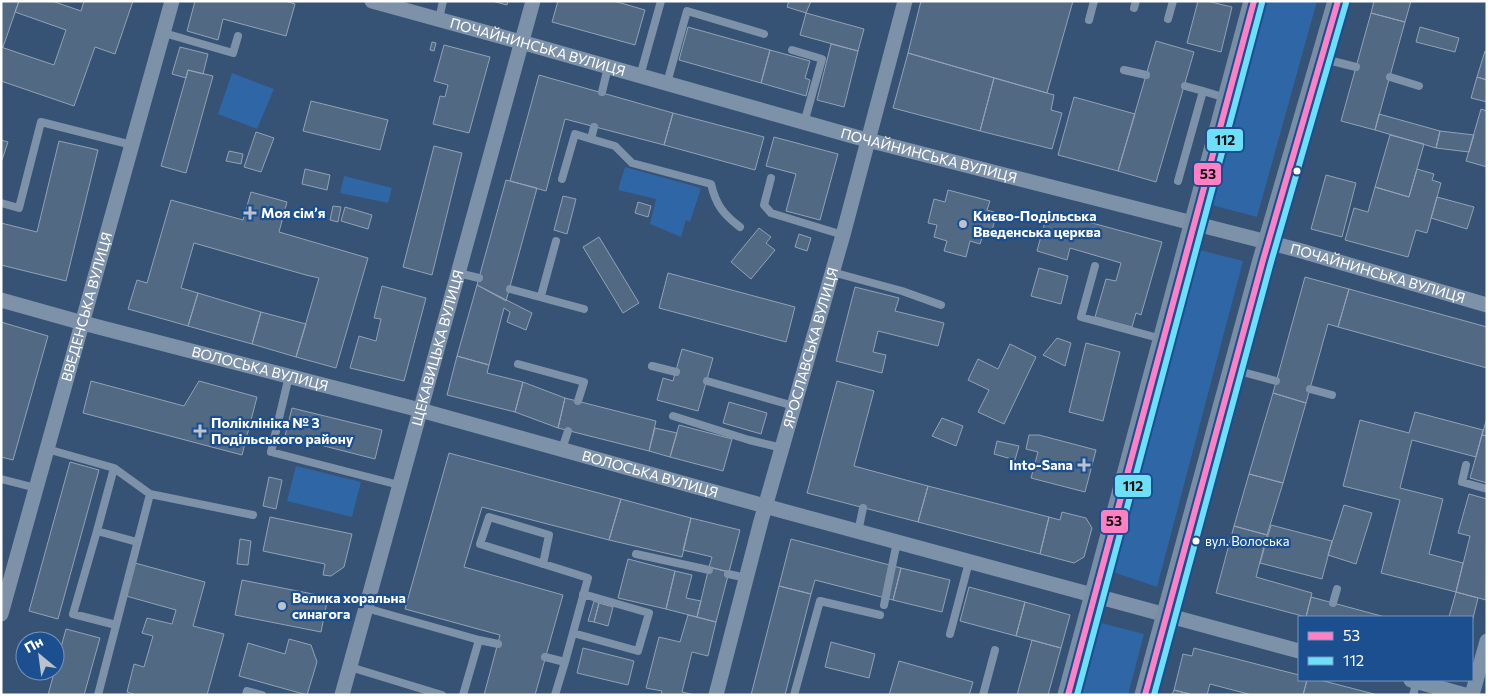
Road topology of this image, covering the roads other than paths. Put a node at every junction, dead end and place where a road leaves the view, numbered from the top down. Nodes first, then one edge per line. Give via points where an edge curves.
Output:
1 (172, 1) edge
2 (372, 1) edge
3 (443, 1) edge
4 (533, 1) edge
5 (661, 1) edge
6 (905, 1) edge
7 (1094, 1) edge
8 (1173, 1) edge
9 (1338, 1) edge
10 (1252, 2) edge
11 (439, 19) junction
12 (1168, 19) dead end
13 (1089, 20) dead end
14 (164, 33) junction
15 (764, 34) dead end
16 (238, 36) dead end
17 (521, 42) junction
18 (792, 50) dead end
19 (1321, 58) junction
20 (608, 67) junction
21 (1356, 67) dead end
22 (1124, 70) dead end
23 (1146, 75) dead end
24 (640, 76) junction
25 (1390, 77) dead end
26 (667, 83) junction
27 (1185, 86) dead end
28 (1419, 86) dead end
29 (1203, 91) junction
30 (602, 92) dead end
31 (1228, 99) junction
32 (804, 123) junction
33 (594, 127) dead end
34 (591, 139) junction
35 (868, 140) junction
36 (132, 145) junction
37 (772, 178) dead end
38 (562, 179) dead end
39 (1178, 181) dead end
40 (1, 203) edge
41 (1195, 224) junction
42 (740, 227) dead end
43 (843, 234) junction
44 (556, 241) dead end
45 (1268, 243) junction
46 (1095, 266) dead end
47 (832, 272) junction
48 (458, 273) junction
49 (479, 278) dead end
50 (510, 289) dead end
51 (541, 296) junction
52 (1, 300) edge
53 (941, 305) dead end
54 (1487, 305) edge
55 (584, 309) dead end
56 (83, 323) junction
57 (1164, 339) junction
58 (518, 364) dead end
59 (652, 366) dead end
60 (1233, 370) junction
61 (676, 372) dead end
62 (289, 376) junction
63 (707, 381) dead end
64 (1276, 381) dead end
65 (1310, 390) dead end
66 (1332, 395) dead end
67 (578, 401) dead end
68 (794, 406) junction
69 (420, 410) junction
70 (673, 416) dead end
71 (568, 431) dead end
72 (782, 448) junction
73 (48, 449) junction
74 (562, 449) junction
75 (1466, 465) dead end
76 (114, 468) junction
77 (1, 479) edge
78 (399, 485) junction
79 (36, 488) junction
80 (1487, 489) edge
81 (150, 494) junction
82 (765, 507) junction
83 (863, 508) dead end
84 (253, 516) dead end
85 (97, 531) junction
86 (858, 532) junction
87 (137, 542) junction
88 (896, 542) junction
89 (636, 554) dead end
90 (969, 562) junction
91 (542, 564) junction
92 (709, 570) dead end
93 (728, 574) dead end
94 (746, 578) junction
95 (1336, 589) dead end
96 (583, 594) junction
97 (1094, 596) junction
98 (1333, 603) dead end
99 (884, 605) dead end
100 (366, 608) junction
101 (1, 614) edge
102 (880, 615) dead end
103 (1166, 616) junction
104 (116, 624) junction
105 (572, 633) junction
106 (950, 634) dead end
107 (479, 640) junction
108 (1487, 641) edge
109 (498, 644) dead end
110 (995, 650) dead end
111 (1298, 651) edge
112 (545, 657) dead end
113 (565, 662) junction
114 (350, 667) junction
115 (1414, 685) edge
116 (98, 695) edge
117 (246, 695) edge
118 (262, 695) edge
119 (342, 695) edge
120 (442, 695) edge
121 (463, 695) edge
122 (554, 695) edge
123 (716, 695) edge
124 (794, 695) edge
125 (983, 695) edge
126 (1068, 695) edge
127 (1145, 695) edge
128 (1465, 695) edge
129 (1472, 695) edge

1 - 14 street, ВВЕДЕНСЬКА ВУЛИЦЯ
2 - 11 street, ПОЧАЙНИНСЬКА ВУЛИЦЯ
3 - 11 lane
4 - 17 street, ЩЕКАВИЦЬКА ВУЛИЦЯ
5 - 24 lane
6 - 35 street, ЯРОСЛАВСЬКА ВУЛИЦЯ
7 - 13 lane
8 - 12 lane
9 - 19 main road
10 - 31 main road
11 - 17 street, ПОЧАЙНИНСЬКА ВУЛИЦЯ
14 - 16 lane via 233,53
14 - 36 street, ВВЕДЕНСЬКА ВУЛИЦЯ
15 - 26 lane via 687,11
17 - 20 street, ПОЧАЙНИНСЬКА ВУЛИЦЯ
17 - 48 street, ЩЕКАВИЦЬКА ВУЛИЦЯ
18 - 32 lane via 822,58
19 - 21 lane
19 - 45 main road
20 - 24 street, ПОЧАЙНИНСЬКА ВУЛИЦЯ
20 - 30 lane
22 - 23 lane
24 - 26 street, ПОЧАЙНИНСЬКА ВУЛИЦЯ
25 - 28 lane
26 - 32 street, ПОЧАЙНИНСЬКА ВУЛИЦЯ
27 - 29 lane
29 - 31 lane
29 - 39 lane
31 - 41 main road
32 - 35 street, ПОЧАЙНИНСЬКА ВУЛИЦЯ
33 - 34 lane
34 - 38 lane via 575,134
34 - 42 lane via 615,146 632,163 711,184 726,216
35 - 41 street, ПОЧАЙНИНСЬКА ВУЛИЦЯ
35 - 43 street, ЯРОСЛАВСЬКА ВУЛИЦЯ
36 - 40 lane via 40,122 19,208
36 - 56 street, ВВЕДЕНСЬКА ВУЛИЦЯ
37 - 43 lane via 764,205 771,213
41 - 45 street, ПОЧАЙНИНСЬКА ВУЛИЦЯ
41 - 57 main road
43 - 47 street, ЯРОСЛАВСЬКА ВУЛИЦЯ
44 - 51 lane
45 - 54 street, ПОЧАЙНИНСЬКА ВУЛИЦЯ
45 - 60 main road
46 - 57 lane via 1081,316
47 - 53 lane
47 - 68 street, ЯРОСЛАВСЬКА ВУЛИЦЯ
48 - 49 lane
48 - 69 street, ЩЕКАВИЦЬКА ВУЛИЦЯ
50 - 51 lane
51 - 55 lane
52 - 56 street, ВОЛОСЬКА ВУЛИЦЯ
56 - 62 street, ВОЛОСЬКА ВУЛИЦЯ
56 - 73 street, ВВЕДЕНСЬКА ВУЛИЦЯ
57 - 97 main road
58 - 67 lane via 584,382
59 - 61 lane
60 - 64 lane
60 - 103 main road
62 - 69 street, ВОЛОСЬКА ВУЛИЦЯ
62 - 78 lane via 271,452
63 - 68 lane
65 - 66 lane
68 - 72 street, ЯРОСЛАВСЬКА ВУЛИЦЯ
69 - 74 street, ВОЛОСЬКА ВУЛИЦЯ
69 - 78 street, ЩЕКАВИЦЬКА ВУЛИЦЯ
70 - 72 lane
71 - 74 lane
72 - 82 street, ЯРОСЛАВСЬКА ВУЛИЦЯ
73 - 76 lane
73 - 79 street, ВВЕДЕНСЬКА ВУЛИЦЯ
74 - 82 street, ВОЛОСЬКА ВУЛИЦЯ
75 - 80 lane via 1462,482
76 - 81 lane
76 - 85 lane
77 - 79 lane
78 - 100 street, ЩЕКАВИЦЬКА ВУЛИЦЯ
79 - 101 street, ВВЕДЕНСЬКА ВУЛИЦЯ
81 - 84 lane
81 - 87 lane
82 - 86 street, ВОЛОСЬКА ВУЛИЦЯ
82 - 94 street, ЯРОСЛАВСЬКА ВУЛИЦЯ
83 - 86 lane
85 - 87 lane
85 - 104 lane via 73,614
86 - 88 street, ВОЛОСЬКА ВУЛИЦЯ
87 - 104 lane
88 - 90 street, ВОЛОСЬКА ВУЛИЦЯ
88 - 99 lane
89 - 92 lane
90 - 97 street, ВОЛОСЬКА ВУЛИЦЯ
90 - 106 lane
91 - 91 lane via 480,544 489,517 549,536
91 - 96 lane via 588,578
93 - 94 lane
94 - 123 street, ЯРОСЛАВСЬКА ВУЛИЦЯ
95 - 98 lane
96 - 105 lane
96 - 105 lane via 649,613 638,651
97 - 103 street, ВОЛОСЬКА ВУЛИЦЯ
97 - 126 main road
100 - 107 lane
100 - 114 street, ЩЕКАВИЦЬКА ВУЛИЦЯ
102 - 124 lane via 820,601
103 - 111 street, ВОЛОСЬКА ВУЛИЦЯ
103 - 127 main road
104 - 116 lane
105 - 113 lane
107 - 109 lane
107 - 121 lane
108 - 129 street
110 - 125 lane
112 - 113 lane
113 - 122 lane
114 - 119 street, ЩЕКАВИЦЬКА ВУЛИЦЯ
114 - 120 lane
115 - 128 street
117 - 118 lane via 247,691

